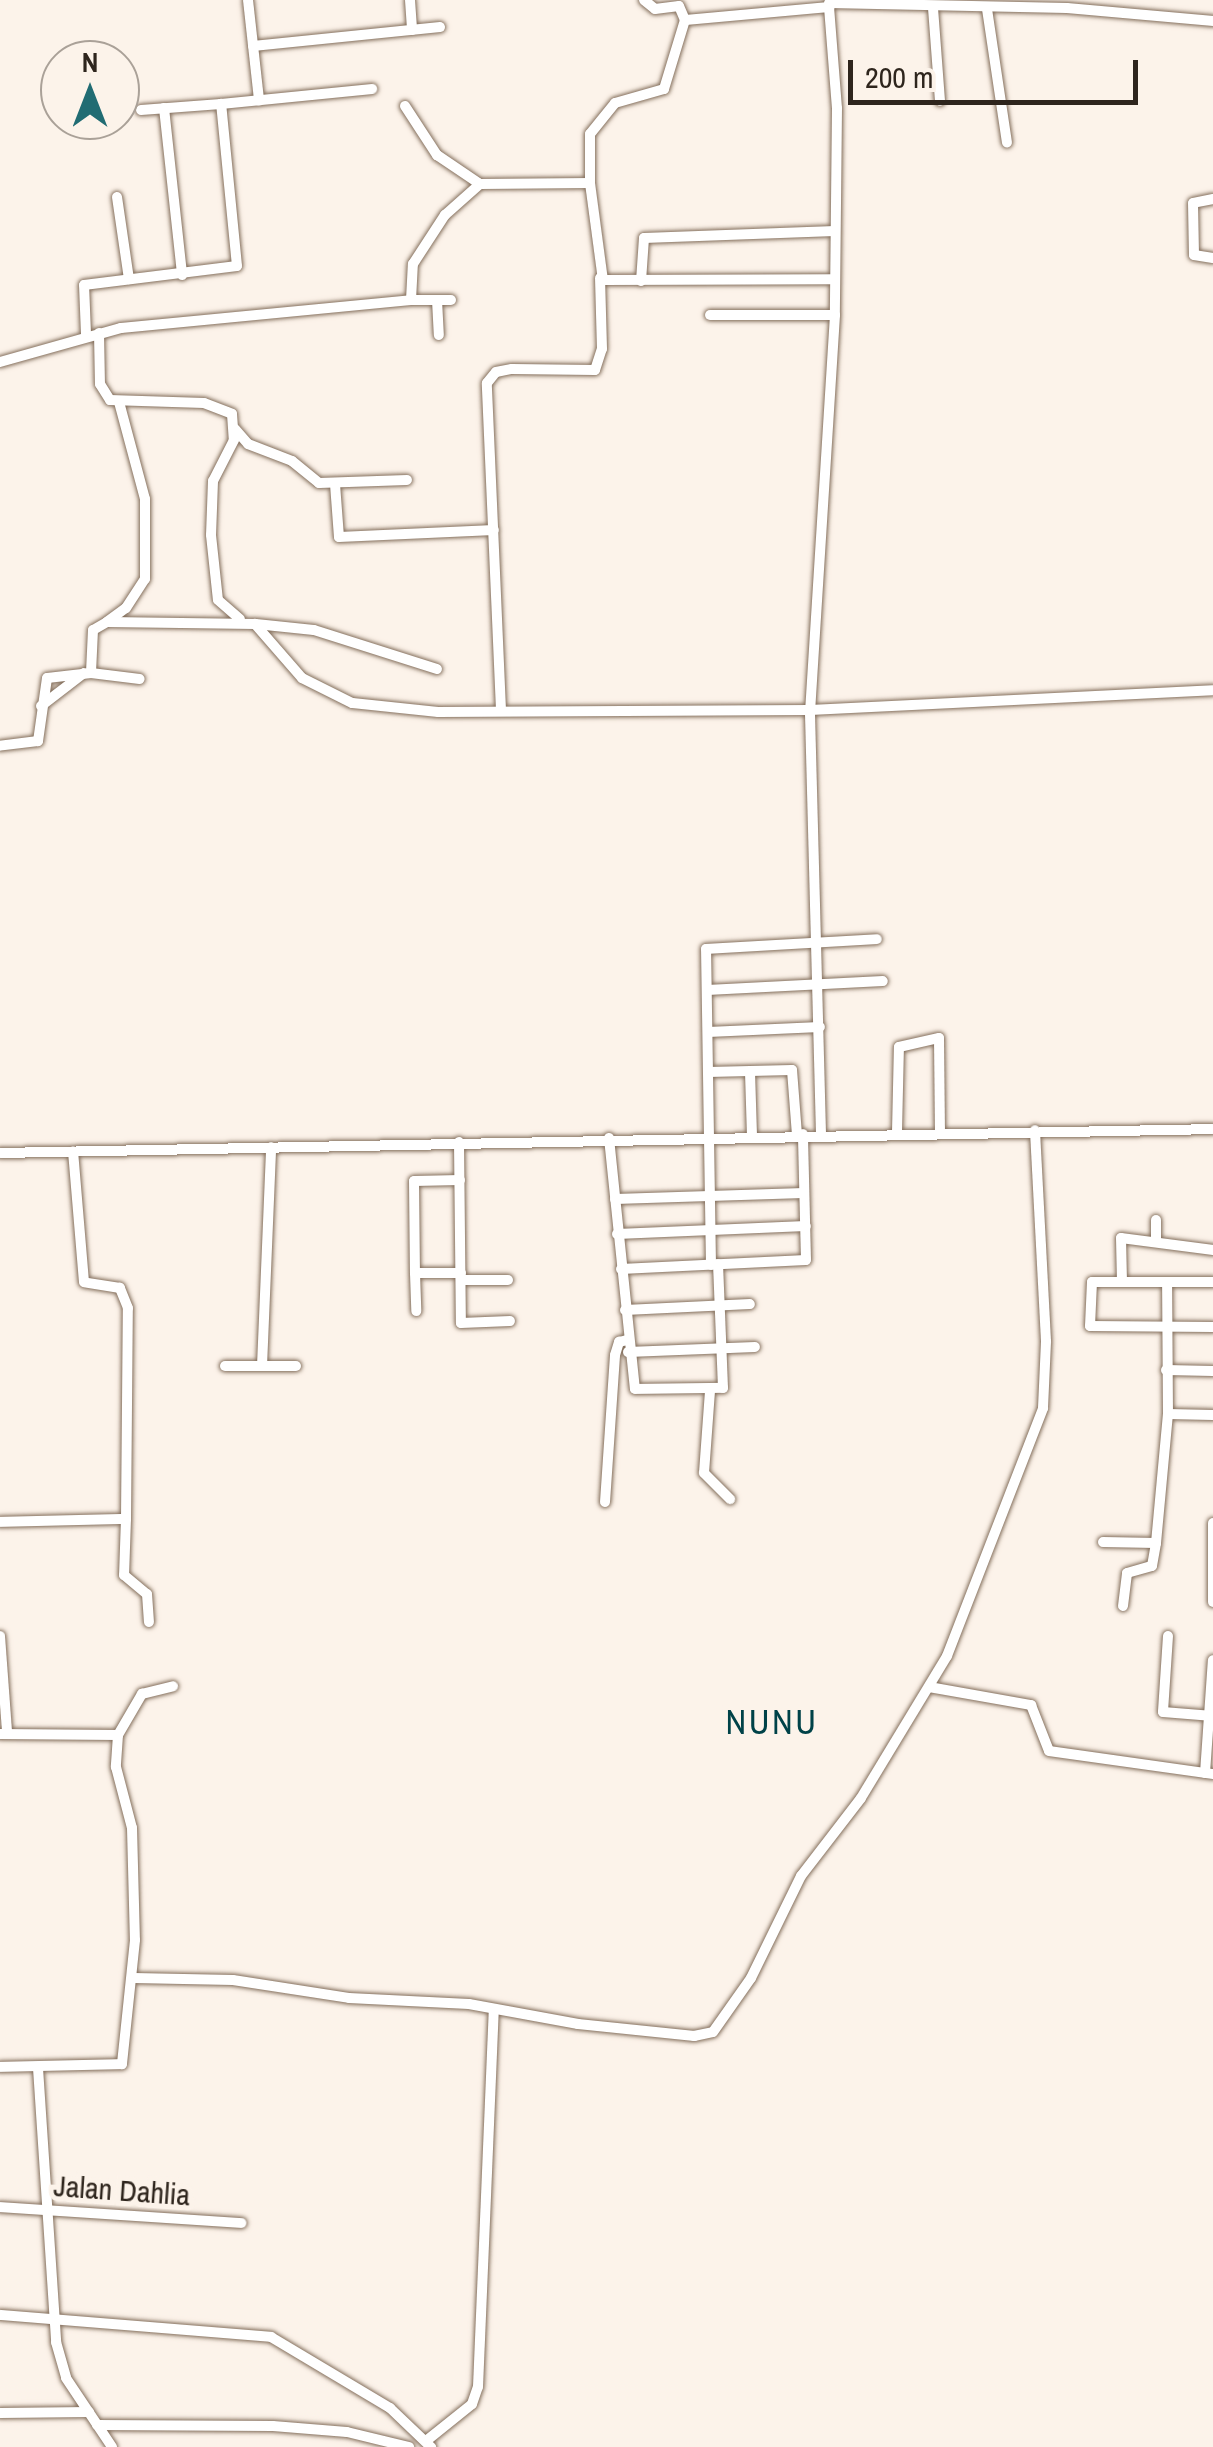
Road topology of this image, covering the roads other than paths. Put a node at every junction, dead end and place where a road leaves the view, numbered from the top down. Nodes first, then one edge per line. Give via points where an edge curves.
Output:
1 (248, 0) edge
2 (410, 0) edge
3 (644, 0) edge
4 (829, 3) edge
5 (743, 5) edge
6 (932, 8) junction
7 (988, 8) junction
8 (685, 20) junction
9 (1213, 20) edge
10 (440, 27) dead end
11 (412, 30) junction
12 (253, 46) junction
13 (372, 89) dead end
14 (259, 100) junction
15 (940, 101) dead end
16 (220, 104) junction
17 (405, 106) dead end
18 (164, 108) junction
19 (141, 110) dead end
20 (1007, 143) dead end
21 (590, 182) junction
22 (480, 184) junction
23 (117, 198) dead end
24 (1213, 199) edge
25 (835, 231) junction
26 (1213, 258) edge
27 (182, 275) junction
28 (600, 278) junction
29 (835, 278) junction
30 (129, 279) junction
31 (641, 281) junction
32 (410, 300) junction
33 (436, 300) junction
34 (451, 300) dead end
35 (710, 315) dead end
36 (834, 315) junction
37 (92, 333) junction
38 (438, 335) dead end
39 (0, 362) edge
40 (119, 402) junction
41 (235, 429) junction
42 (408, 480) dead end
43 (335, 484) junction
44 (494, 530) junction
45 (107, 622) junction
46 (255, 624) junction
47 (436, 669) dead end
48 (88, 673) junction
49 (140, 680) dead end
50 (1213, 690) edge
51 (41, 706) junction
52 (501, 710) junction
53 (810, 710) junction
54 (0, 746) edge
55 (877, 939) dead end
56 (817, 942) junction
57 (883, 981) dead end
58 (817, 986) junction
59 (707, 990) junction
60 (820, 1026) junction
61 (708, 1032) junction
62 (708, 1072) junction
63 (750, 1072) junction
64 (1213, 1128) edge
65 (1035, 1130) junction
66 (897, 1132) junction
67 (800, 1134) junction
68 (821, 1134) junction
69 (940, 1134) junction
70 (708, 1136) junction
71 (752, 1136) junction
72 (609, 1138) junction
73 (459, 1142) junction
74 (271, 1147) junction
75 (73, 1152) junction
76 (0, 1153) edge
77 (460, 1180) junction
78 (804, 1193) junction
79 (709, 1195) junction
80 (615, 1198) junction
81 (1156, 1220) dead end
82 (806, 1226) junction
83 (710, 1229) junction
84 (618, 1234) junction
85 (1108, 1238) dead end
86 (1121, 1238) junction
87 (1156, 1238) junction
88 (1213, 1250) edge
89 (714, 1265) junction
90 (621, 1268) junction
91 (416, 1274) junction
92 (461, 1276) junction
93 (508, 1280) dead end
94 (1122, 1282) junction
95 (1167, 1282) junction
96 (1213, 1282) edge
97 (750, 1304) dead end
98 (720, 1305) junction
99 (625, 1310) junction
100 (416, 1311) dead end
101 (510, 1321) dead end
102 (1167, 1326) junction
103 (1213, 1326) edge
104 (628, 1346) junction
105 (755, 1347) dead end
106 (724, 1348) junction
107 (225, 1366) dead end
108 (262, 1366) junction
109 (296, 1366) dead end
110 (1166, 1370) junction
111 (1213, 1371) edge
112 (710, 1391) junction
113 (1168, 1414) junction
114 (1213, 1415) edge
115 (730, 1499) dead end
116 (606, 1502) dead end
117 (126, 1519) junction
118 (0, 1522) edge
119 (1213, 1523) edge
120 (1104, 1542) dead end
121 (1156, 1543) junction
122 (1213, 1554) edge
123 (1213, 1602) edge
124 (1124, 1606) dead end
125 (149, 1622) dead end
126 (0, 1636) edge
127 (1168, 1636) dead end
128 (1213, 1660) edge
129 (2, 1665) edge
130 (173, 1686) dead end
131 (929, 1687) junction
132 (1211, 1716) edge
133 (3, 1733) edge
134 (118, 1735) junction
135 (1209, 1773) edge
136 (134, 1978) junction
137 (494, 2011) junction
138 (0, 2068) edge
139 (38, 2068) junction
140 (0, 2207) edge
141 (43, 2210) junction
142 (241, 2224) dead end
143 (0, 2316) edge
144 (52, 2319) junction
145 (89, 2412) junction
146 (0, 2413) edge
147 (97, 2425) junction
148 (429, 2445) edge
149 (112, 2447) edge
150 (409, 2447) edge

1 - 12 street
2 - 11 street
3 - 8 street via 654,9 679,6
4 - 5 street
4 - 6 street
4 - 25 street
5 - 8 street
6 - 7 street
6 - 15 street
7 - 9 street
7 - 20 street
8 - 21 street via 664,89 615,103 590,134
10 - 11 street
11 - 12 street
12 - 14 street
13 - 14 street
14 - 16 street
16 - 18 street
16 - 27 street via 239,256 228,270
17 - 22 street via 437,155
18 - 19 street
18 - 27 street
21 - 22 street
21 - 28 street
22 - 32 street via 445,215 412,267
23 - 30 street
24 - 26 street via 1192,203 1194,255
25 - 29 street
25 - 31 street via 644,238
27 - 30 street
28 - 31 street
28 - 44 street via 602,360 595,370 512,369 496,372 487,384
29 - 31 street
29 - 36 street
30 - 37 street via 84,286
32 - 33 street
32 - 37 street
33 - 34 street
33 - 38 street
35 - 36 street
36 - 53 street
37 - 39 street
37 - 40 street via 102,392
40 - 41 street via 224,406
40 - 45 street via 146,499 145,579
41 - 43 street via 260,452
41 - 46 street via 213,481 213,578 224,610
42 - 43 street
43 - 44 street via 339,536
44 - 52 street
45 - 46 street
45 - 48 street via 94,630
46 - 47 street via 314,630
46 - 52 street via 285,665 336,699 438,712
48 - 49 street
48 - 51 street
48 - 51 street via 47,678
50 - 53 street
51 - 54 street via 38,741
52 - 53 street
53 - 56 street
55 - 56 street
56 - 58 street
56 - 59 street via 709,946
57 - 58 street
58 - 59 street
58 - 60 street
59 - 61 street
60 - 61 street
60 - 68 street
61 - 62 street
62 - 63 street
62 - 70 street
63 - 67 street via 795,1072
63 - 71 street
64 - 65 street
65 - 69 street
65 - 131 street via 1046,1340 1042,1408 965,1619
66 - 68 street
66 - 69 street
66 - 69 street via 899,1047 939,1038
67 - 68 street
67 - 71 street
67 - 78 street
70 - 71 street
70 - 72 street
70 - 79 street
72 - 73 street
72 - 80 street
73 - 74 street
73 - 77 street
74 - 75 street
74 - 108 street
75 - 76 street
75 - 117 street via 84,1282 120,1288 128,1308
77 - 91 street via 414,1181
77 - 92 street
78 - 79 street
78 - 82 street
79 - 80 street
79 - 83 street
80 - 84 street
81 - 87 street
82 - 83 street
82 - 89 street via 804,1262
83 - 84 street
83 - 89 street
84 - 90 street
85 - 86 street
86 - 87 street
86 - 94 street
87 - 88 street via 1186,1250
89 - 90 street
89 - 98 street
90 - 99 street
91 - 92 street
91 - 100 street
92 - 93 street
92 - 101 street via 460,1322
94 - 95 street
94 - 102 street via 1092,1282 1090,1326
95 - 96 street
95 - 102 street
97 - 98 street
98 - 99 street
98 - 106 street
99 - 104 street
102 - 103 street
102 - 110 street
104 - 106 street
104 - 112 street via 635,1389
104 - 116 street via 619,1342 616,1355
105 - 106 street
106 - 112 street via 725,1384
107 - 108 street
108 - 109 street
110 - 111 street
110 - 113 street
112 - 115 street via 704,1473
113 - 114 street
113 - 121 street
117 - 118 street
117 - 125 street via 124,1575 147,1594
119 - 122 street
120 - 121 street
121 - 124 street via 1152,1566 1127,1573
122 - 123 street
126 - 129 street
127 - 132 street via 1163,1712
128 - 132 street
129 - 133 street
130 - 134 street via 142,1694
131 - 135 street via 1031,1705 1049,1750
131 - 137 street via 861,1798 801,1876 751,1978 713,2032 694,2036
132 - 135 street
133 - 134 street
134 - 136 street via 116,1767 132,1828
136 - 137 street via 233,1980
136 - 139 street via 122,2064
137 - 148 street via 478,2387 472,2404
138 - 139 street
139 - 141 street
140 - 141 street, Jalan Dahlia
141 - 142 street, Jalan Dahlia
141 - 144 street
143 - 144 street
144 - 145 street via 66,2378
144 - 148 street via 271,2336 390,2408
145 - 146 street
145 - 147 street
147 - 149 street
147 - 150 street via 273,2426 347,2432

